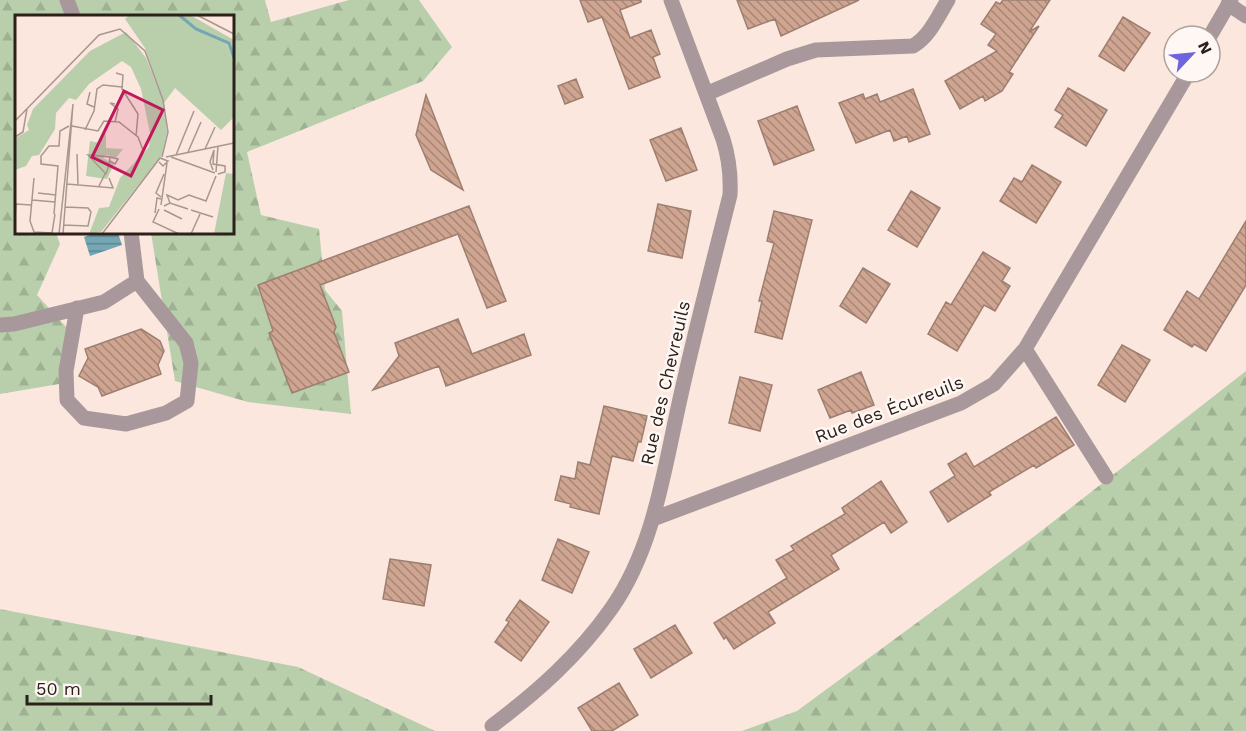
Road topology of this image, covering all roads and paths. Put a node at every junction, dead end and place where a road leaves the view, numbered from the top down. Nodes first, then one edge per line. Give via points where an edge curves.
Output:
1 (67, 0) edge
2 (671, 0) edge
3 (948, 0) edge
4 (1230, 2) edge
5 (74, 15) edge
6 (1246, 16) edge
7 (1217, 24) edge
8 (1182, 84) edge
9 (706, 94) junction
10 (131, 234) edge
11 (137, 281) junction
12 (77, 309) junction
13 (0, 325) edge
14 (1025, 349) junction
15 (1106, 477) dead end
16 (653, 519) junction
17 (492, 726) dead end

1 - 5 street
2 - 9 street, Rue des Chevreuils
3 - 9 street via 922,41 913,46 816,50
4 - 6 street
4 - 7 street
8 - 14 street, Rue des Écureuils
9 - 16 street, Rue des Chevreuils via 730,162 729,195
10 - 11 street
11 - 12 street via 104,302
11 - 12 street via 186,343 191,363 187,401 166,413 126,424 84,418 67,400 66,371
12 - 13 street
14 - 15 street
14 - 16 street, Rue des Écureuils via 994,384 961,403
16 - 17 street, Rue des Chevreuils via 628,581 592,634 565,666

